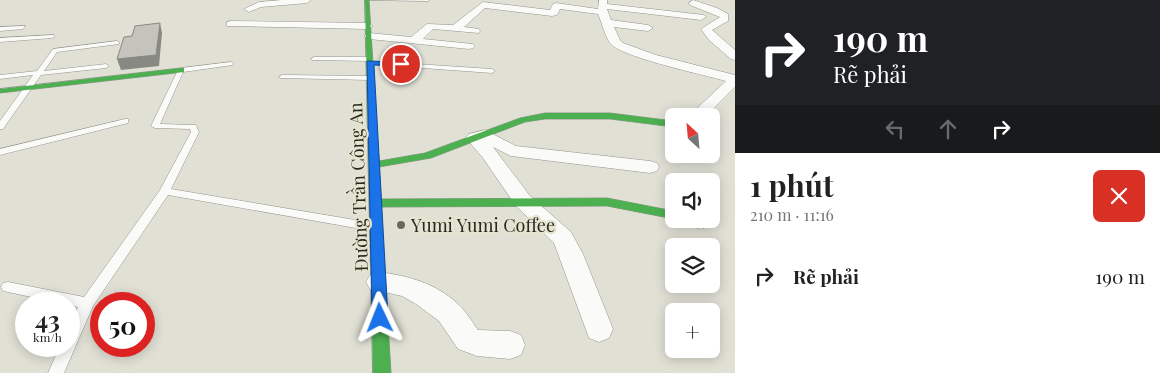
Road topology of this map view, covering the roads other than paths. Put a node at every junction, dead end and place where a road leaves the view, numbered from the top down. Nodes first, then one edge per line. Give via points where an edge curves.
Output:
1 (307, 0) edge
2 (367, 0) edge
3 (428, 0) edge
4 (614, 0) edge
5 (249, 9) dead end
6 (604, 12) edge
7 (636, 15) dead end
8 (730, 16) edge
9 (701, 17) dead end
10 (231, 24) dead end
11 (646, 26) dead end
12 (24, 27) dead end
13 (0, 29) edge
14 (455, 29) junction
15 (368, 31) junction
16 (475, 31) dead end
17 (36, 32) dead end
18 (52, 36) dead end
19 (31, 38) junction
20 (0, 40) edge
21 (413, 41) junction
22 (118, 43) dead end
23 (469, 46) dead end
24 (735, 56) edge
25 (370, 61) junction
26 (231, 64) dead end
27 (106, 66) dead end
28 (314, 68) dead end
29 (181, 70) junction
30 (492, 71) dead end
31 (37, 73) junction
32 (0, 76) edge
33 (282, 77) dead end
34 (370, 78) junction
35 (735, 79) edge
36 (26, 88) junction
37 (0, 91) edge
38 (705, 108) edge
39 (125, 121) dead end
40 (665, 123) edge
41 (0, 127) edge
42 (480, 137) junction
43 (0, 152) edge
44 (375, 165) junction
45 (650, 167) dead end
46 (165, 191) junction
47 (523, 201) junction
48 (376, 203) junction
49 (665, 213) edge
50 (377, 228) junction
51 (379, 282) junction
52 (8, 287) dead end
53 (87, 303) junction
54 (80, 318) edge
55 (599, 328) dead end
56 (510, 345) dead end
57 (63, 357) edge
58 (56, 373) edge
59 (382, 373) edge

1 - 5 street
2 - 3 lane
2 - 15 street, Đường Trần Công An
4 - 8 street via 692,6
6 - 7 street
6 - 9 street
6 - 11 street
6 - 14 street via 556,6 552,13 483,5
6 - 35 street via 615,42 652,58
8 - 24 street via 706,29
10 - 15 street
12 - 13 lane
14 - 16 street
14 - 21 street via 431,26
15 - 21 street
15 - 25 street, Đường Trần Công An
17 - 19 lane
18 - 19 lane
19 - 20 lane
21 - 23 street
22 - 31 lane via 55,50
25 - 28 lane via 314,56
25 - 30 lane
25 - 34 street, Đường Trần Công An
26 - 29 lane
27 - 31 lane
29 - 36 street
29 - 46 lane via 155,126 193,127 195,132
31 - 32 lane
31 - 36 lane
33 - 34 lane
34 - 44 street, Đường Trần Công An
35 - 38 street
36 - 37 street
36 - 41 lane
39 - 43 lane
40 - 42 street via 610,116 545,116 523,120
42 - 44 street via 427,156
42 - 45 street via 511,151
42 - 47 street
44 - 48 street, Đường Trần Công An
46 - 50 lane
46 - 53 lane
47 - 48 street
47 - 49 street via 607,202
47 - 55 street via 563,238
48 - 50 street, Đường Trần Công An
50 - 51 street, Đường Trần Công An
51 - 56 street via 407,286 425,296 448,313 468,340
51 - 59 street, Đường Trần Công An
52 - 53 lane
53 - 54 lane
57 - 58 lane

